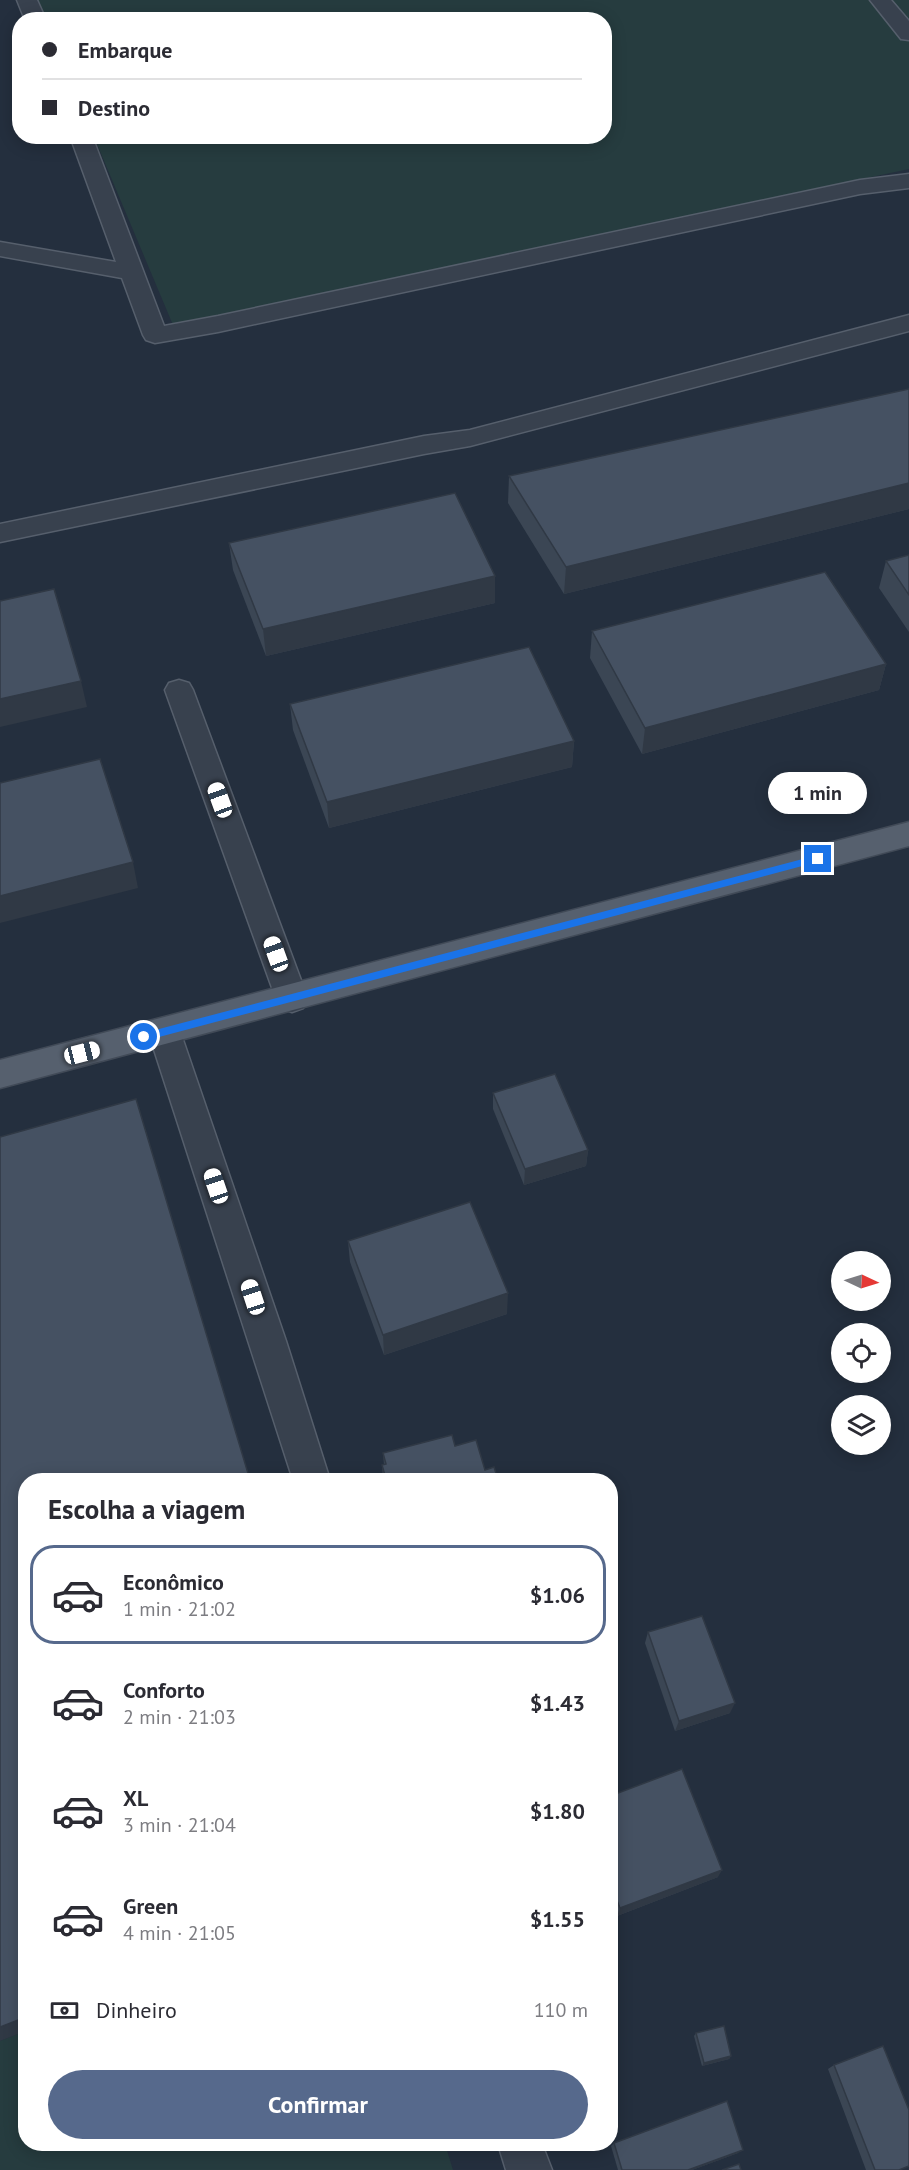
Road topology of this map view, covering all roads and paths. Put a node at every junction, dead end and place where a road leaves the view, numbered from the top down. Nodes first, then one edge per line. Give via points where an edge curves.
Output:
1 (880, 0) edge
2 (909, 34) edge
3 (84, 144) edge
4 (909, 181) edge
5 (0, 249) edge
6 (131, 272) junction
7 (909, 323) edge
8 (0, 533) edge
9 (179, 690) dead end
10 (909, 834) edge
11 (292, 999) junction
12 (164, 1031) junction
13 (0, 1074) edge
14 (310, 1473) edge
15 (522, 2151) edge
16 (529, 2170) edge

1 - 2 street
3 - 6 street
4 - 6 street via 860,187 155,335
5 - 6 street
7 - 8 street via 470,438
9 - 11 street
10 - 11 main road
11 - 12 main road
12 - 13 main road
12 - 14 street
15 - 16 street

